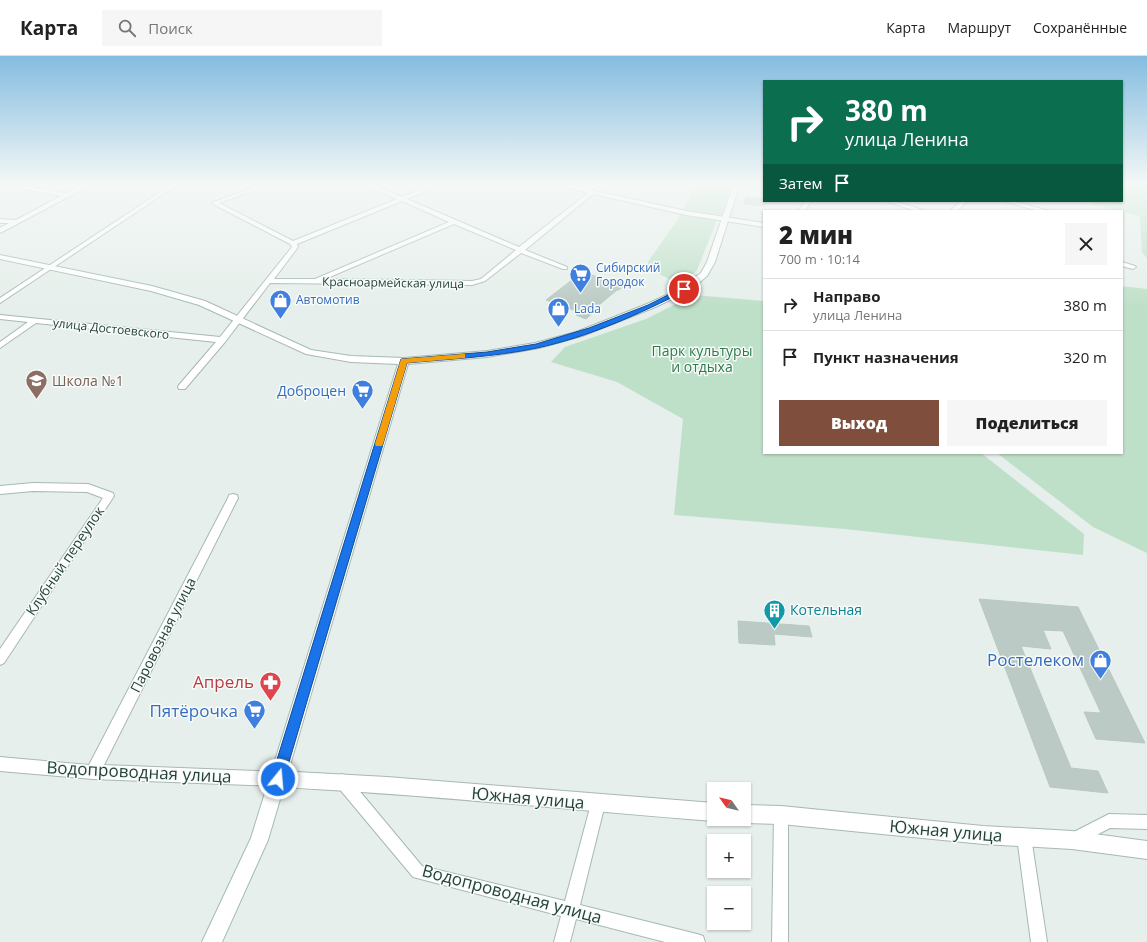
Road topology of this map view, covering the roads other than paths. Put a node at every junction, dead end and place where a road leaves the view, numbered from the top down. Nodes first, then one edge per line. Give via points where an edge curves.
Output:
1 (13, 224) edge
2 (115, 224) edge
3 (256, 224) edge
4 (340, 224) edge
5 (449, 224) edge
6 (460, 224) edge
7 (552, 224) edge
8 (724, 224) edge
9 (0, 231) edge
10 (293, 243) junction
11 (520, 250) junction
12 (0, 257) edge
13 (1123, 264) edge
14 (1133, 267) dead end
15 (49, 268) junction
16 (565, 268) dead end
17 (268, 281) junction
18 (315, 282) junction
19 (0, 301) edge
20 (0, 317) edge
21 (239, 320) junction
22 (33, 322) junction
23 (222, 340) junction
24 (0, 346) edge
25 (404, 361) junction
26 (182, 387) dead end
27 (0, 490) edge
28 (233, 498) dead end
29 (0, 659) edge
30 (0, 764) edge
31 (93, 772) junction
32 (278, 779) junction
33 (342, 781) junction
34 (598, 804) junction
35 (707, 812) edge
36 (751, 814) edge
37 (781, 815) junction
38 (1147, 822) edge
39 (1024, 838) junction
40 (1072, 840) junction
41 (1147, 850) edge
42 (572, 910) junction
43 (212, 942) edge
44 (562, 942) edge
45 (697, 942) edge
46 (780, 942) edge
47 (1039, 942) edge

1 - 9 street
2 - 15 street
3 - 10 street
4 - 10 street
5 - 18 street
6 - 11 street
7 - 11 street, Красноармейская улица
8 - 25 main road via 711,262 704,274 678,293 650,306 579,334 536,346 487,354
10 - 17 street via 295,247
11 - 16 street
11 - 18 street, Красноармейская улица via 483,280 472,283
12 - 15 main road
13 - 14 street
15 - 19 street
15 - 21 main road via 152,289 202,303
17 - 18 street, Красноармейская улица
17 - 21 street
20 - 22 street, улица Достоевского
21 - 23 street
21 - 25 main road via 309,352 351,359
22 - 23 street, улица Достоевского
22 - 24 street
23 - 26 street
25 - 32 main road
27 - 29 street, Клубный переулок via 33,487 88,488 109,496
28 - 31 street, Паровозная улица
30 - 31 street, Водопроводная улица
31 - 32 street, Водопроводная улица
32 - 33 main road, Южная улица
32 - 43 main road via 259,840
33 - 34 main road, Южная улица
33 - 42 street, Водопроводная улица via 418,872
34 - 35 main road, Южная улица
34 - 42 street
36 - 37 main road, Южная улица
37 - 39 main road, Южная улица
37 - 46 street
38 - 40 street via 1109,821
39 - 40 main road, Южная улица
39 - 47 street
40 - 41 main road, Южная улица
42 - 44 street
42 - 45 street, Водопроводная улица

